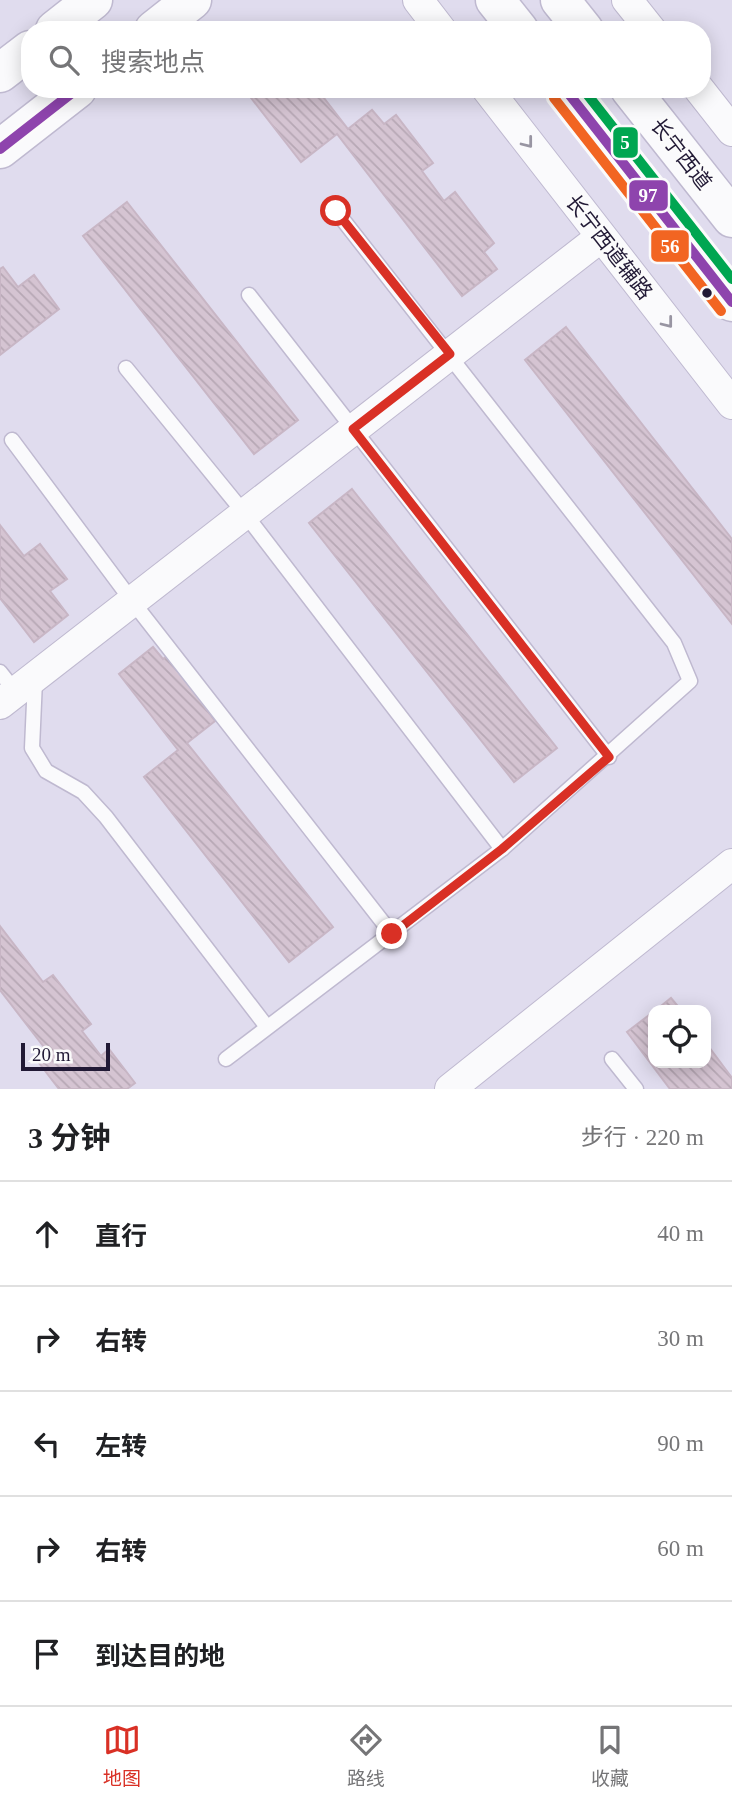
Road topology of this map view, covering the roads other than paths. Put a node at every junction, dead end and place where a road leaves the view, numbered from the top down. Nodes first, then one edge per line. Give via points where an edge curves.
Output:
1 (93, 0) edge
2 (192, 0) edge
3 (418, 0) edge
4 (495, 0) edge
5 (560, 0) edge
6 (627, 0) edge
7 (66, 21) edge
8 (165, 21) edge
9 (434, 21) edge
10 (512, 21) edge
11 (577, 21) edge
12 (644, 21) edge
13 (21, 57) edge
14 (0, 73) edge
15 (65, 98) edge
16 (494, 98) edge
17 (572, 98) edge
18 (638, 98) edge
19 (706, 98) edge
20 (732, 131) edge
21 (0, 149) edge
22 (336, 211) dead end
23 (732, 218) edge
24 (601, 237) junction
25 (249, 295) dead end
26 (732, 302) edge
27 (450, 354) junction
28 (126, 368) dead end
29 (732, 404) edge
30 (353, 429) junction
31 (12, 440) dead end
32 (245, 514) junction
33 (132, 601) junction
34 (13, 686) edge
35 (609, 757) junction
36 (502, 849) junction
37 (732, 864) edge
38 (392, 934) junction
39 (267, 1027) junction
40 (226, 1059) dead end
41 (612, 1059) dead end
42 (450, 1089) edge
43 (636, 1089) edge

1 - 7 main road
2 - 8 main road
3 - 9 street
4 - 10 main road
5 - 11 main road
6 - 12 street
13 - 14 main road
15 - 21 main road
16 -> 24 street, 长宁西道辅路
17 - 26 main road
18 - 23 main road, 长宁西道
19 - 20 street
22 - 27 lane
24 - 27 street
24 -> 29 street, 长宁西道辅路
25 - 30 lane
27 - 30 street
27 - 35 lane via 674,643 690,681
28 - 32 lane
30 - 32 street
30 - 35 lane
31 - 33 lane
32 - 33 street
32 - 36 lane
33 - 34 street
33 - 38 lane
34 - 39 lane via 32,748 46,771 83,792 106,817
35 - 36 lane
36 - 38 lane
37 - 42 street
38 - 39 lane
39 - 40 lane
41 - 43 lane

